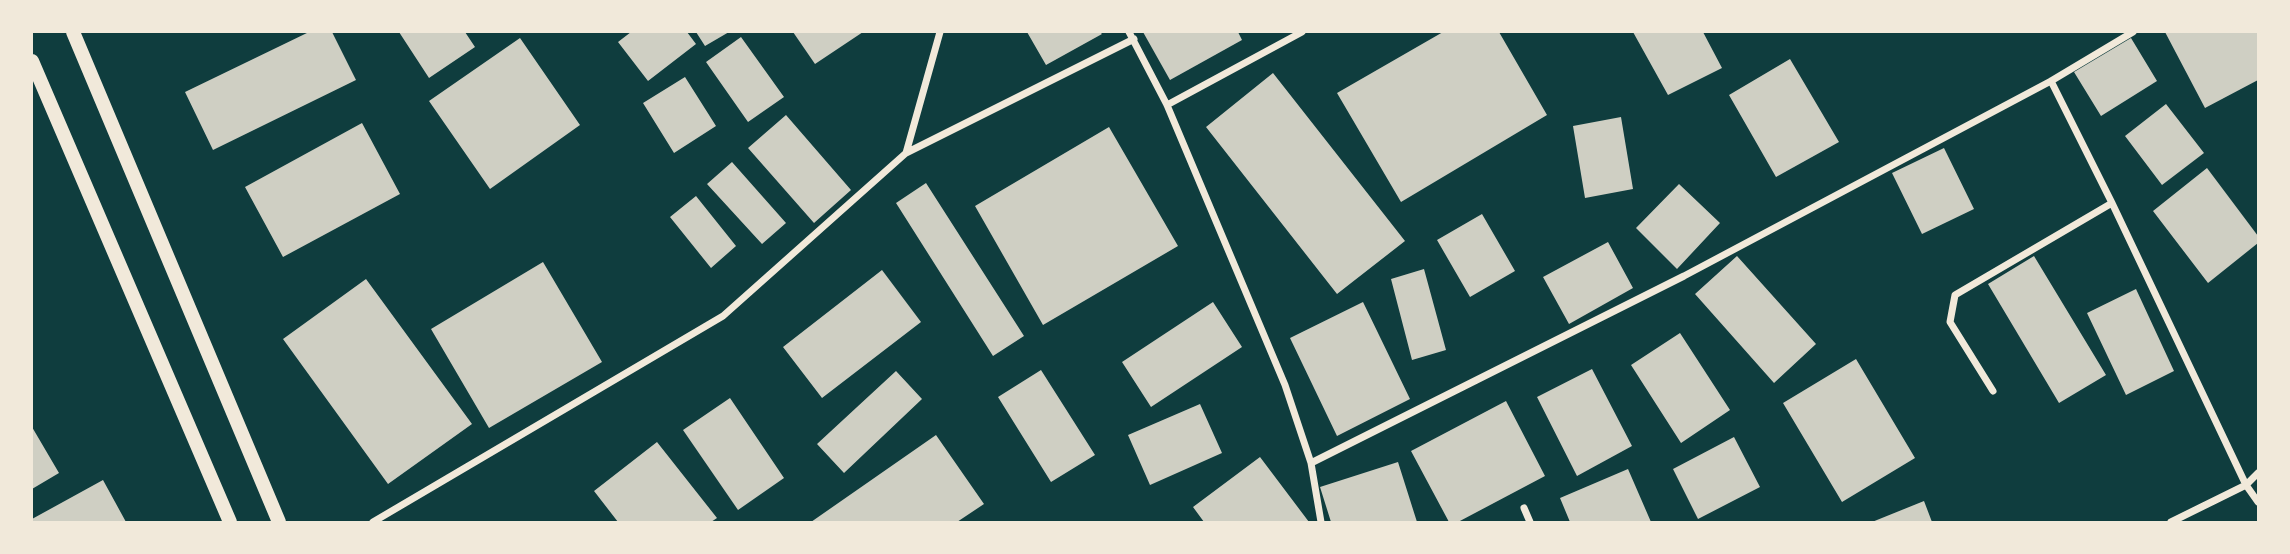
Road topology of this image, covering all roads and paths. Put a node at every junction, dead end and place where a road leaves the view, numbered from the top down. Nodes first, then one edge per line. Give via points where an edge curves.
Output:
1 (73, 32) edge
2 (940, 32) edge
3 (1129, 32) edge
4 (1302, 32) edge
5 (2133, 32) edge
6 (1134, 39) junction
7 (32, 61) edge
8 (2050, 81) junction
9 (1167, 105) junction
10 (906, 153) junction
11 (2112, 203) junction
12 (1993, 391) dead end
13 (1311, 463) junction
14 (2259, 473) edge
15 (2246, 485) junction
16 (2259, 502) edge
17 (1524, 508) dead end
18 (230, 523) edge
19 (279, 523) edge
20 (373, 523) edge
21 (1321, 523) edge
22 (1530, 523) edge
23 (2171, 523) edge

1 - 19 main road
2 - 10 street
3 - 6 street
4 - 9 street
5 - 8 street
6 - 9 street
6 - 10 street
7 - 18 main road
8 - 11 street
8 - 13 street via 1684,276
9 - 13 street via 1285,385
10 - 20 street via 723,316
11 - 12 street via 1955,295 1950,322
11 - 15 street
13 - 21 street
14 - 15 street
15 - 16 street
15 - 23 street
17 - 22 street

